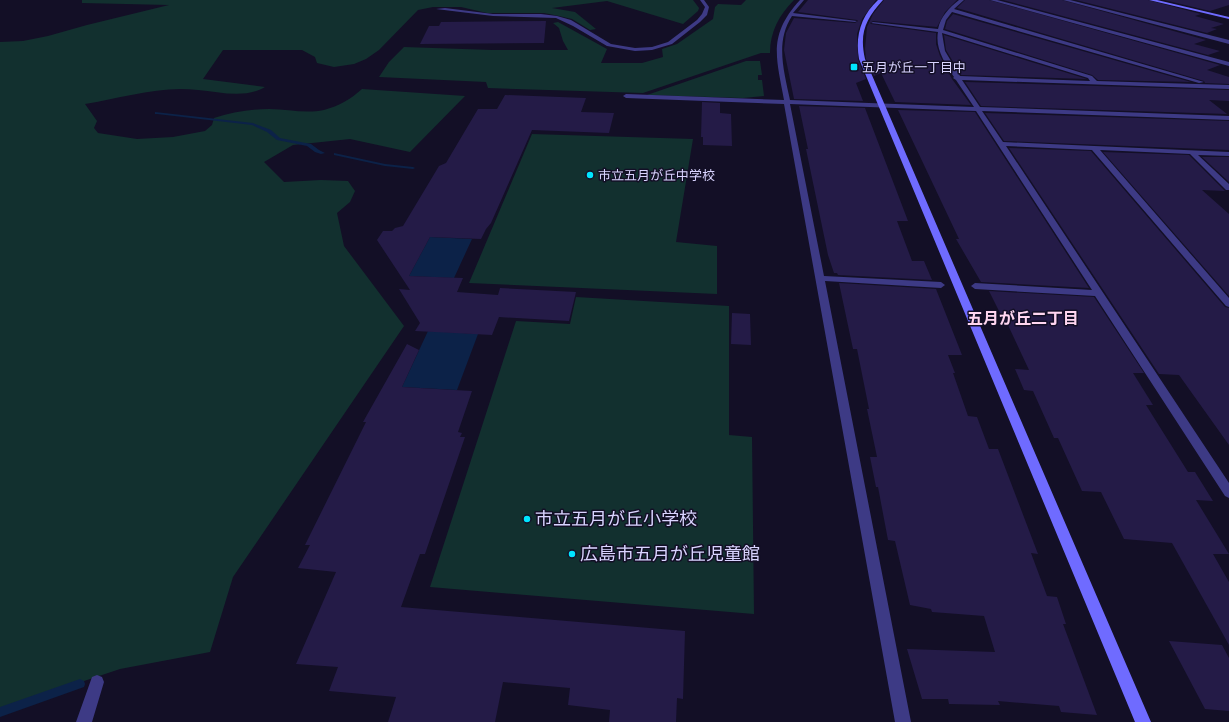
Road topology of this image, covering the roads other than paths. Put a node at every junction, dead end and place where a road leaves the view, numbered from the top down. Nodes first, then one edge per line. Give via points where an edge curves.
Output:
1 (702, 0) edge
2 (802, 0) edge
3 (881, 0) edge
4 (962, 0) edge
5 (992, 0) edge
6 (1065, 0) edge
7 (1152, 0) edge
8 (438, 9) dead end
9 (951, 10) junction
10 (790, 14) junction
11 (1229, 18) edge
12 (855, 21) dead end
13 (873, 23) dead end
14 (939, 30) junction
15 (1229, 42) edge
16 (1229, 64) edge
17 (956, 78) junction
18 (1096, 82) junction
19 (1207, 86) junction
20 (1229, 87) edge
21 (626, 96) dead end
22 (786, 102) junction
23 (882, 105) junction
24 (977, 109) junction
25 (1229, 118) edge
26 (1000, 144) junction
27 (1094, 148) junction
28 (1191, 152) junction
29 (1229, 154) edge
30 (1229, 188) edge
31 (820, 278) junction
32 (941, 285) dead end
33 (975, 286) dead end
34 (1097, 293) junction
35 (1229, 304) edge
36 (1229, 493) edge
37 (98, 682) dead end
38 (84, 722) edge
39 (903, 722) edge
40 (1143, 722) edge

1 - 8 street via 707,7 701,18 665,45 642,48 608,45 566,20 551,16 492,15
2 - 10 street
3 - 23 street via 865,19 860,44 862,59
4 - 9 street
5 - 16 street
6 - 15 street
7 - 11 street
9 - 14 street
9 - 19 street
10 - 12 street
10 - 22 street via 783,24 778,46
13 - 14 street
14 - 17 street via 943,55
14 - 18 street via 1090,77
17 - 18 street
17 - 24 street
18 - 19 street
19 - 20 street
21 - 22 street
22 - 23 street
22 - 31 street
23 - 24 street
23 - 40 street
24 - 25 street
24 - 26 street
26 - 27 street
26 - 34 street
27 - 28 street
27 - 35 street
28 - 29 street
28 - 30 street
31 - 32 street
31 - 39 street
33 - 34 street
34 - 36 street
37 - 38 street

